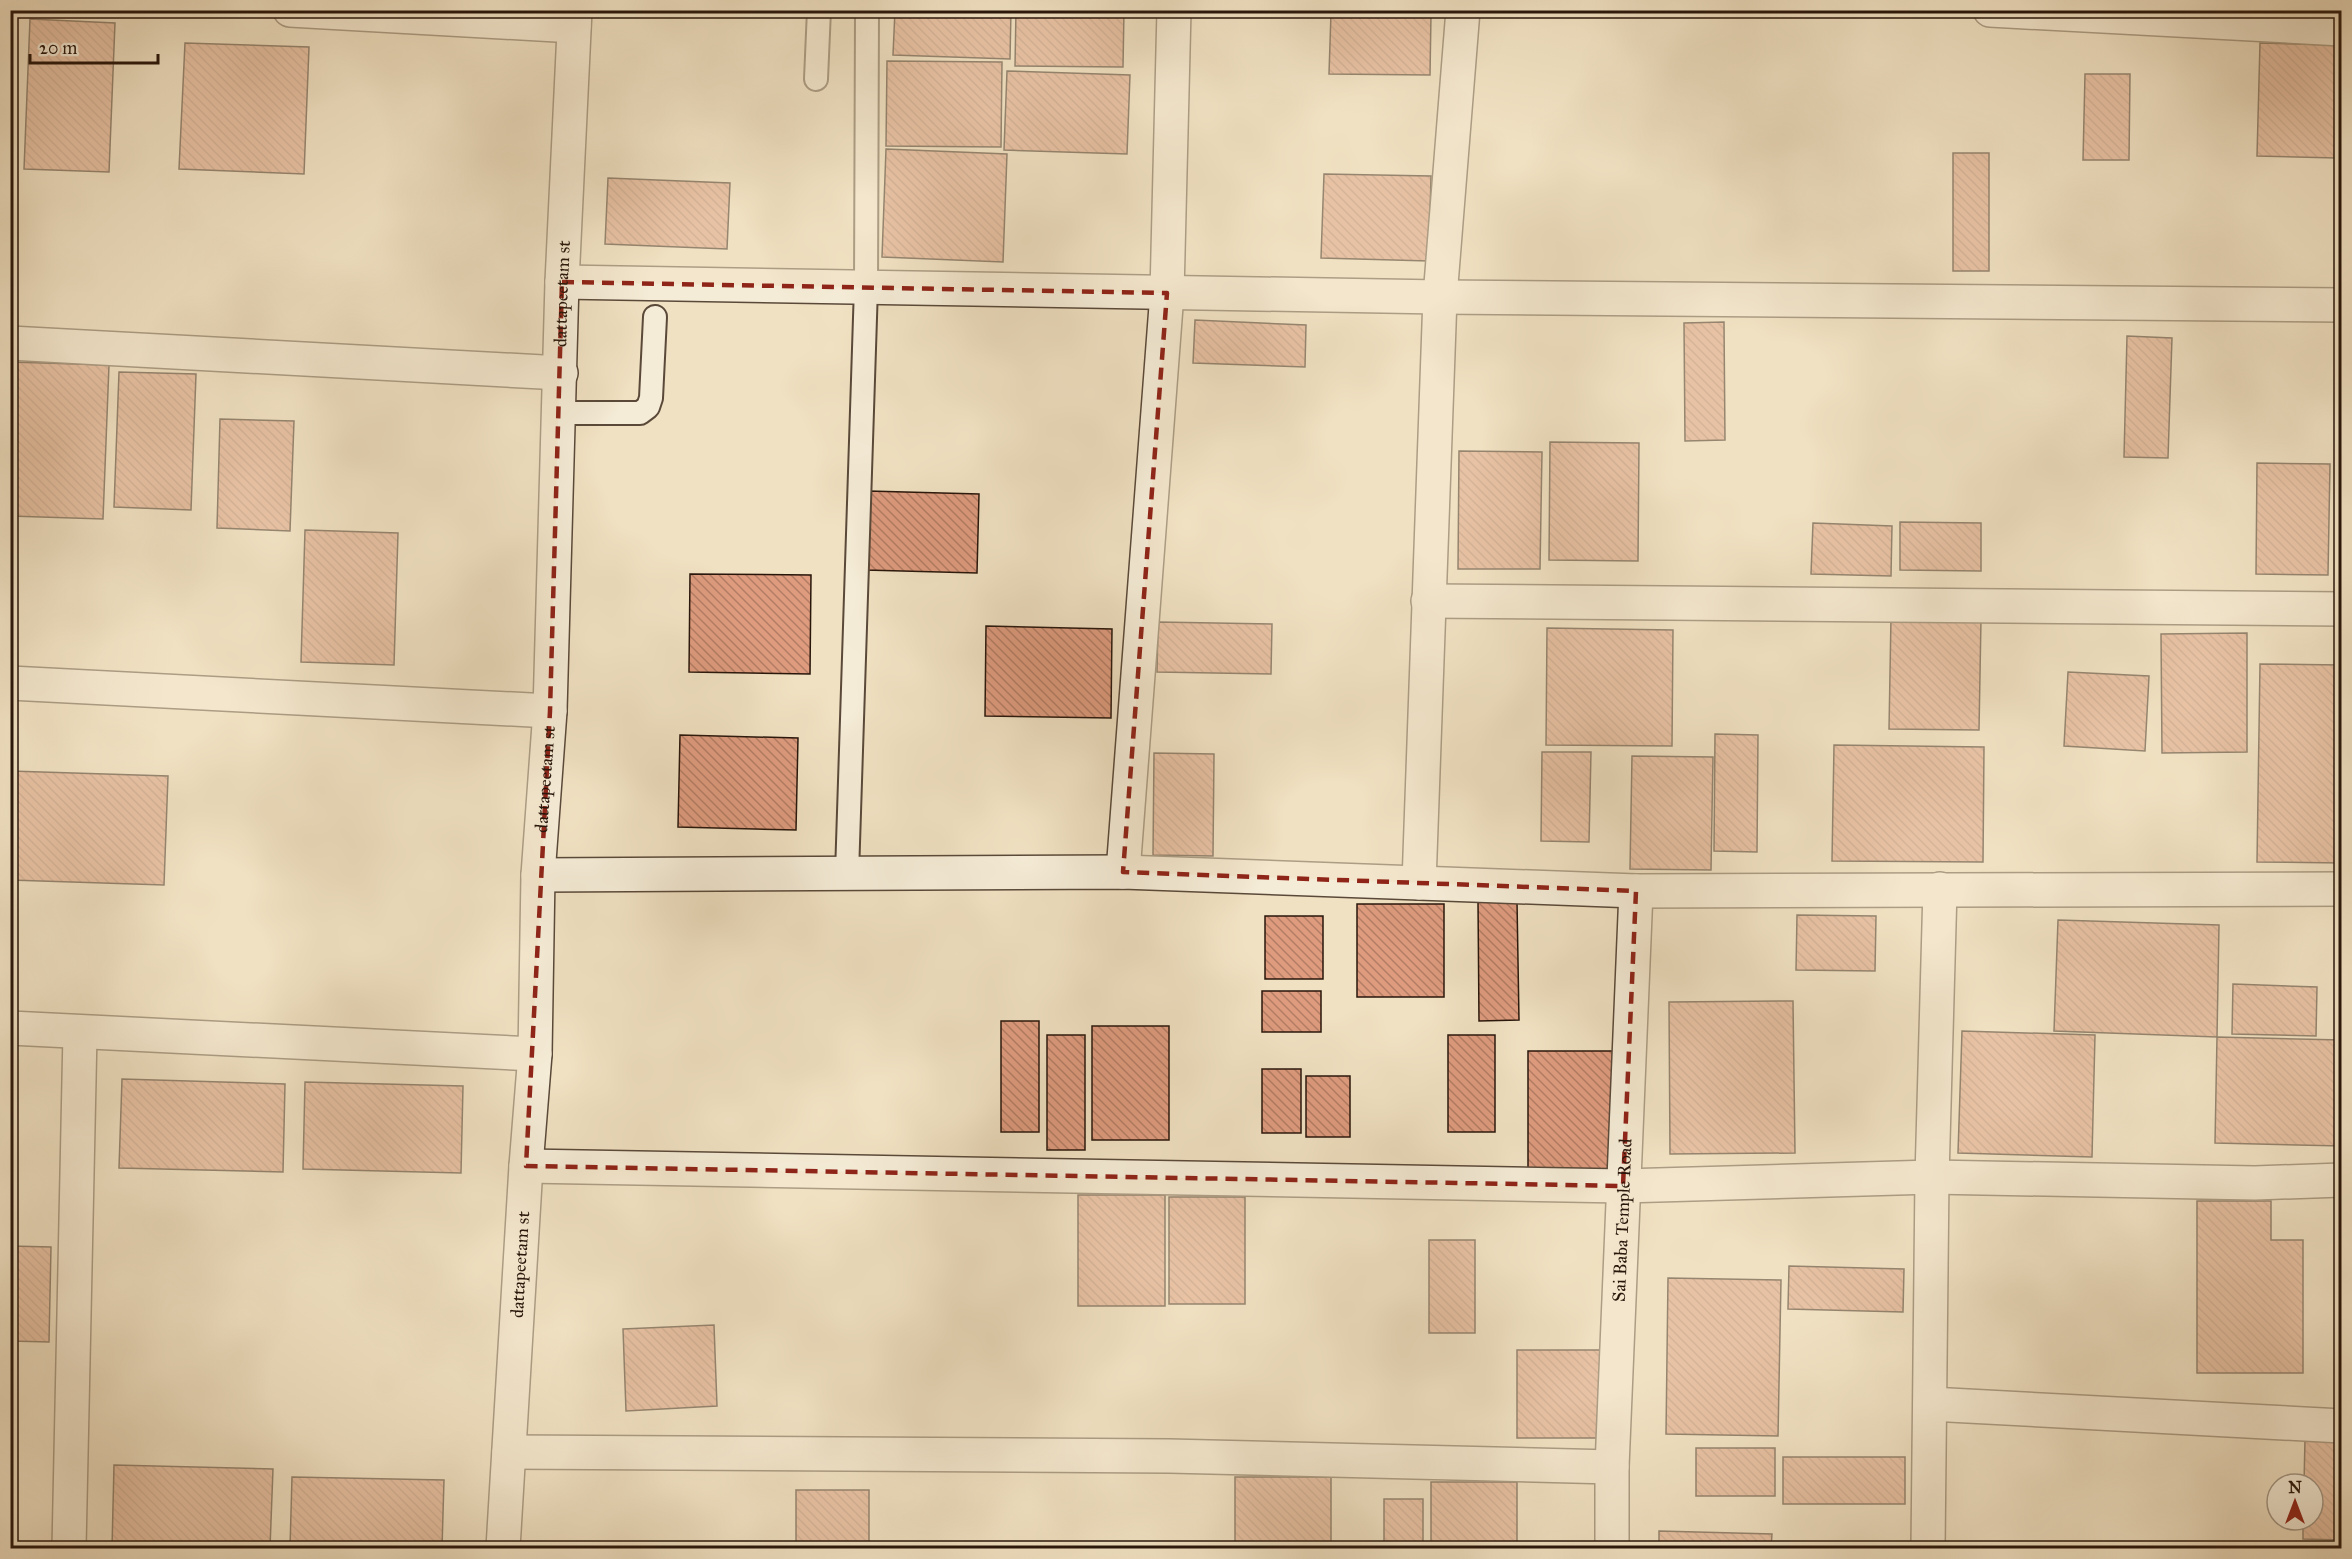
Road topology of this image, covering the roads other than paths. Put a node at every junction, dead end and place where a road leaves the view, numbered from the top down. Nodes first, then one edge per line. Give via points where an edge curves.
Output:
1 (290, 10) edge
2 (819, 10) edge
3 (867, 10) edge
4 (1174, 10) edge
5 (1463, 10) edge
6 (1990, 10) edge
7 (574, 18) edge
8 (2342, 29) edge
9 (816, 79) dead end
10 (562, 282) junction
11 (866, 287) junction
12 (1167, 293) junction
13 (1440, 297) junction
14 (2342, 305) edge
15 (655, 317) dead end
16 (10, 343) edge
17 (561, 373) junction
18 (560, 413) junction
19 (1428, 601) junction
20 (2342, 609) edge
21 (10, 682) edge
22 (550, 711) junction
23 (1122, 872) junction
24 (847, 874) junction
25 (538, 875) junction
26 (1419, 883) junction
27 (1941, 889) junction
28 (2342, 889) edge
29 (1636, 891) junction
30 (10, 1028) edge
31 (80, 1033) junction
32 (535, 1054) junction
33 (526, 1166) junction
34 (1932, 1177) junction
35 (2342, 1180) edge
36 (1623, 1186) junction
37 (1930, 1404) junction
38 (2342, 1426) edge
39 (509, 1452) junction
40 (1612, 1467) junction
41 (69, 1548) edge
42 (503, 1548) edge
43 (1612, 1548) edge
44 (1928, 1548) edge

1 - 7 street
2 - 9 lane
3 - 11 lane
4 - 12 street
5 - 13 street
6 - 8 street
7 - 10 street, dattapeetam st
10 - 11 street
10 - 17 street, dattapeetam st
11 - 12 street
11 - 24 lane
12 - 13 street
12 - 23 street
13 - 14 street
13 - 19 street
15 - 18 lane via 648,407 640,413
16 - 17 street
17 - 18 street, dattapeetam st
18 - 22 street, dattapeetam st
19 - 20 street
19 - 26 street
21 - 22 street
22 - 25 street, dattapeetam st
23 - 24 street
23 - 26 street
24 - 25 street
25 - 32 street, dattapeetam st
26 - 29 street
27 - 28 street
27 - 29 street
27 - 34 street
29 - 36 street, Sai Baba Temple Road
30 - 31 street
31 - 32 street
31 - 41 street
32 - 33 street, dattapeetam st
33 - 36 street
33 - 39 street, dattapeetam st
34 - 35 street via 2255,1183
34 - 36 street
34 - 37 street
36 - 40 street, Sai Baba Temple Road
37 - 38 street
37 - 44 street
39 - 40 street via 1169,1456
39 - 42 street, dattapeetam st
40 - 43 street, Sai Baba Temple Road

